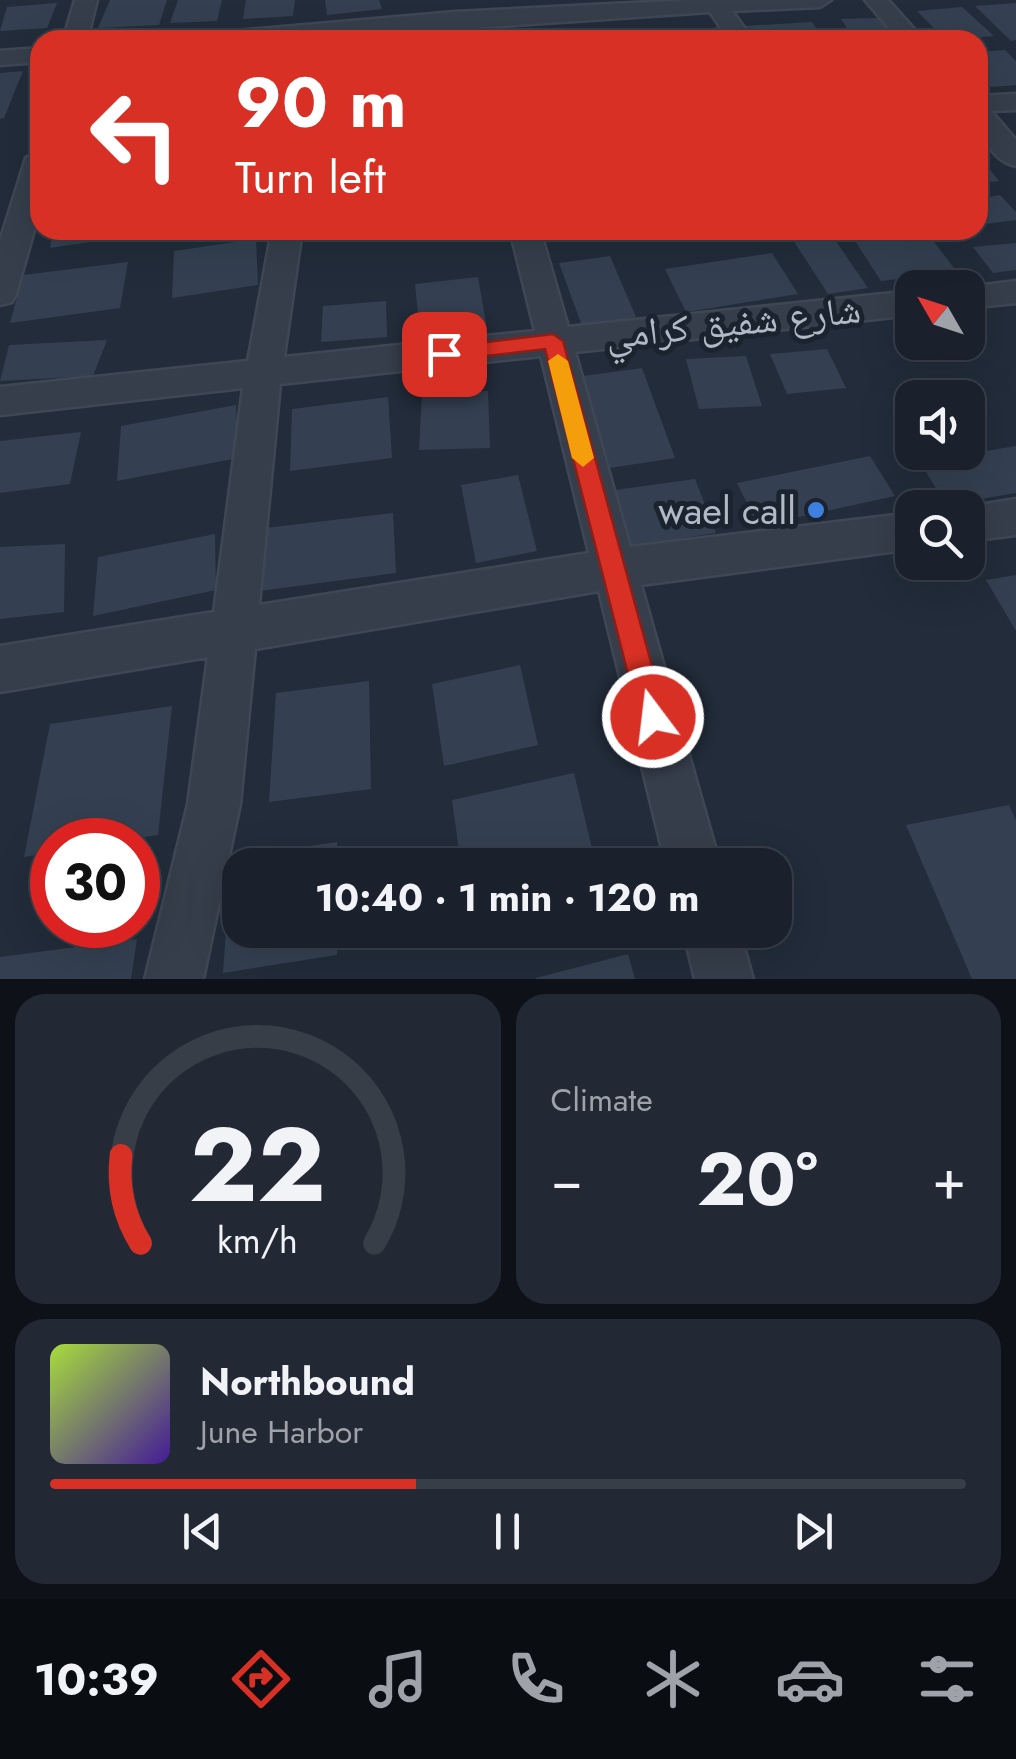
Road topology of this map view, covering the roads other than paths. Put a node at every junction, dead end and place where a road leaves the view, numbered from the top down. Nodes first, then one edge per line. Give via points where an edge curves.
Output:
1 (86, 0) edge
2 (303, 0) edge
3 (820, 0) edge
4 (876, 0) edge
5 (716, 6) junction
6 (456, 20) edge
7 (78, 30) edge
8 (301, 30) edge
9 (359, 30) edge
10 (734, 30) edge
11 (903, 30) edge
12 (30, 56) edge
13 (0, 58) edge
14 (1016, 102) edge
15 (988, 103) edge
16 (988, 124) edge
17 (1016, 158) edge
18 (30, 173) edge
19 (0, 180) edge
20 (30, 197) edge
21 (285, 240) edge
22 (528, 240) edge
23 (1016, 292) edge
24 (0, 294) edge
25 (985, 295) edge
26 (895, 305) edge
27 (553, 341) junction
28 (262, 375) junction
29 (0, 401) edge
30 (1016, 517) edge
31 (985, 522) edge
32 (895, 532) edge
33 (612, 569) junction
34 (232, 628) junction
35 (0, 669) edge
36 (688, 848) edge
37 (716, 948) edge
38 (174, 979) edge
39 (724, 979) edge

1 - 7 street
2 - 8 street
3 - 5 street
4 - 11 street
5 - 6 street
5 - 10 street
6 - 9 street
12 - 13 street
14 - 15 street
16 - 17 street
18 - 19 street
20 - 24 street
21 - 28 street
22 - 27 street
23 - 25 street
26 - 27 street, شارع شفيق كرامي
27 - 28 street, شارع شفيق كرامي
27 - 33 street
28 - 29 street, شارع شفيق كرامي
28 - 34 street
30 - 31 street
32 - 33 street
33 - 34 street
33 - 36 street
34 - 35 street
34 - 38 street via 214,804
37 - 39 street

